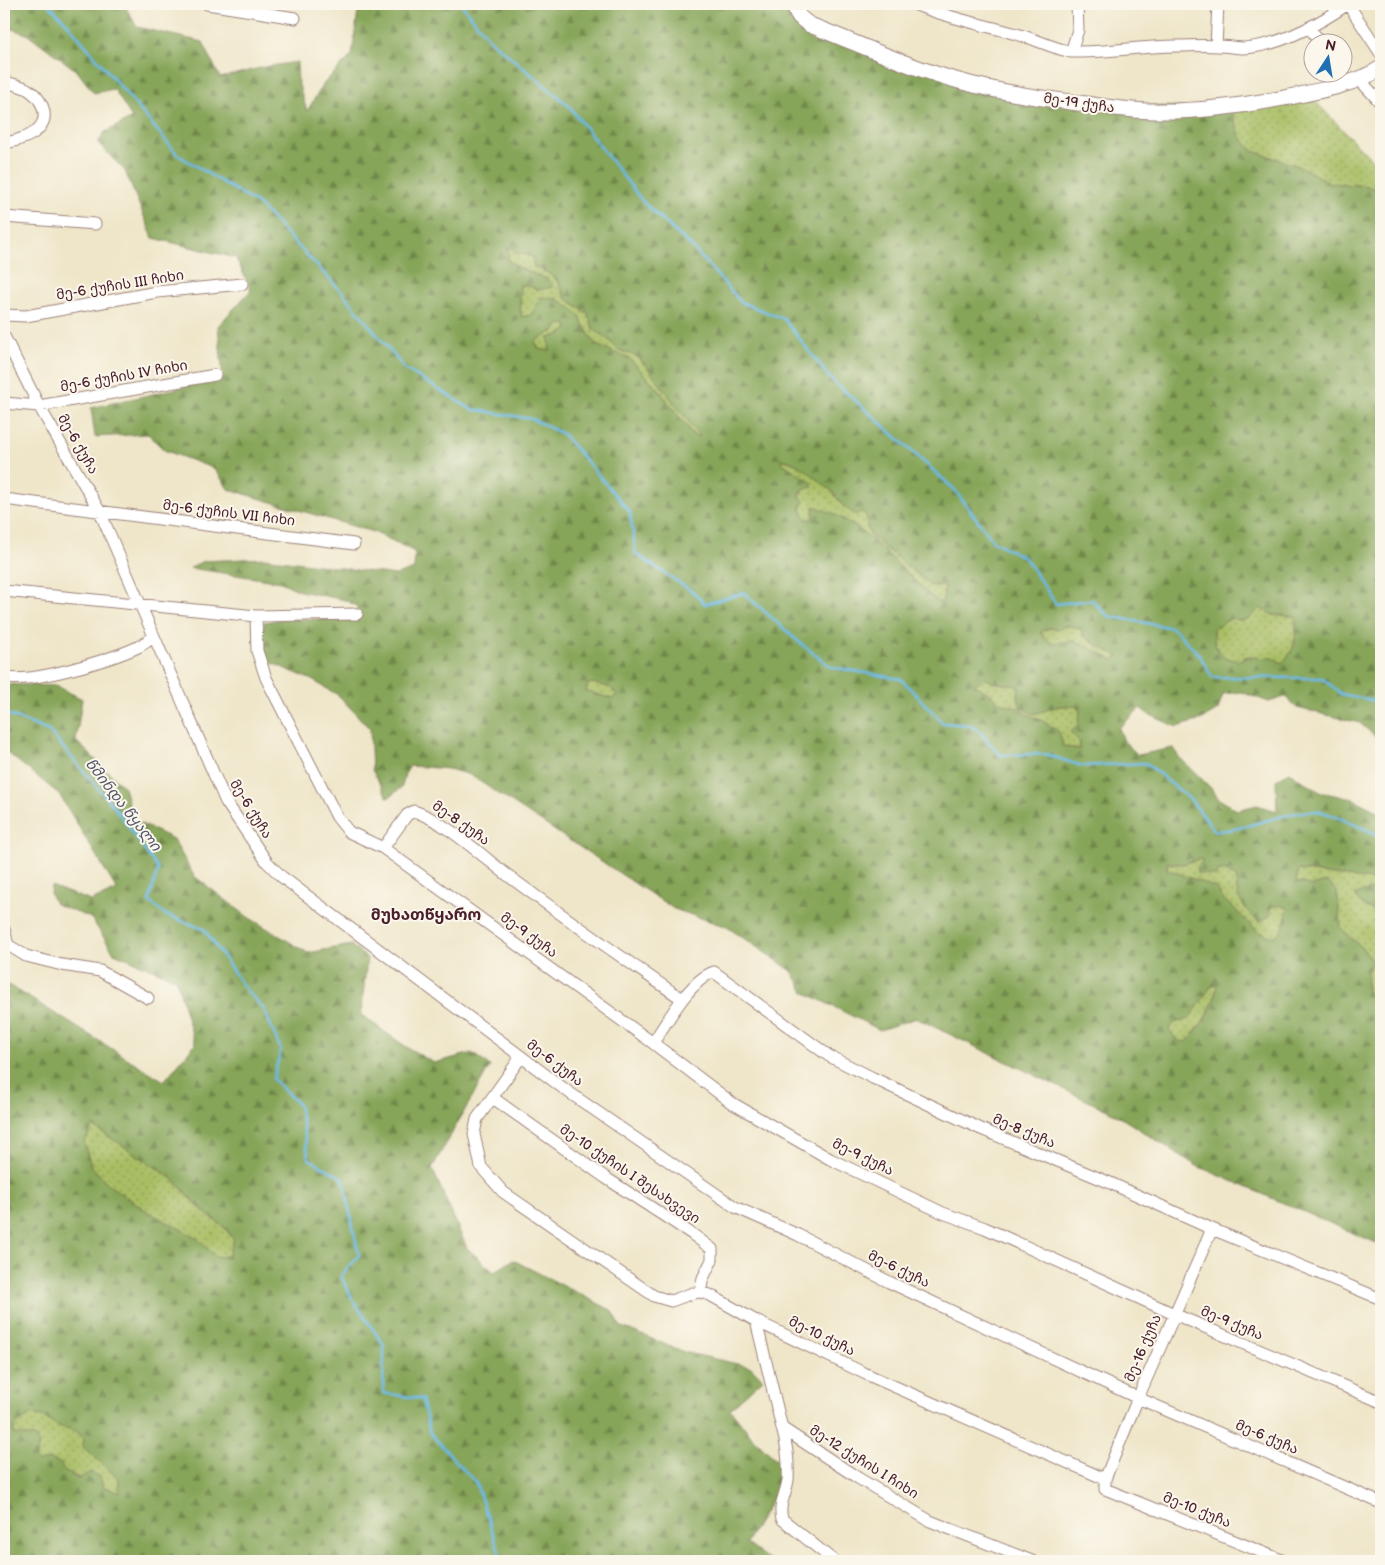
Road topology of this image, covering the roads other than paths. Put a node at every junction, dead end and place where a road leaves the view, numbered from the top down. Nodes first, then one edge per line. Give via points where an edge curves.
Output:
1 (207, 4) edge
2 (795, 4) edge
3 (914, 4) edge
4 (1077, 4) edge
5 (1218, 4) edge
6 (1348, 4) edge
7 (296, 18) dead end
8 (1309, 27) junction
9 (1313, 32) edge
10 (1216, 46) junction
11 (1071, 52) junction
12 (1381, 54) edge
13 (1381, 68) edge
14 (1352, 77) edge
15 (1352, 81) edge
16 (4, 82) edge
17 (1338, 82) edge
18 (1381, 104) edge
19 (4, 144) edge
20 (4, 217) edge
21 (95, 224) dead end
22 (242, 284) dead end
23 (4, 315) edge
24 (4, 336) edge
25 (215, 375) dead end
26 (4, 403) edge
27 (39, 406) junction
28 (4, 499) edge
29 (100, 512) junction
30 (354, 544) dead end
31 (4, 591) edge
32 (140, 604) junction
33 (357, 614) dead end
34 (256, 616) junction
35 (154, 637) junction
36 (4, 677) edge
37 (383, 848) junction
38 (4, 929) edge
39 (148, 998) dead end
40 (682, 999) junction
41 (653, 1043) junction
42 (521, 1057) junction
43 (492, 1098) junction
44 (1212, 1229) junction
45 (700, 1292) junction
46 (1381, 1299) edge
47 (1174, 1314) junction
48 (756, 1321) junction
49 (1138, 1398) junction
50 (1381, 1402) edge
51 (782, 1428) junction
52 (1105, 1479) junction
53 (1381, 1503) edge
54 (834, 1561) edge
55 (1032, 1561) edge
56 (1284, 1561) edge

1 - 7 street
2 - 17 street, მე-19 ქუჩა via 799,17 810,25 893,58 959,81 1042,98 1152,111 1189,110 1314,92
3 - 11 street
4 - 11 street via 1078,30
5 - 10 street
6 - 8 street
6 - 12 street
8 - 9 street
8 - 10 street via 1266,44 1244,48
10 - 11 street
13 - 14 street, მე-19 ქუჩა
15 - 18 street
16 - 19 street via 34,94 44,109 40,127 32,135
20 - 21 street
22 - 23 street, მე-6 ქუჩის III ჩიხი via 157,292 26,316
24 - 27 street, მე-6 ქუჩა
25 - 27 street, მე-6 ქუჩის IV ჩიხი
26 - 27 street, მე-6 ქუჩის IV ჩიხი
27 - 29 street, მე-6 ქუჩა
28 - 29 street, მე-6 ქუჩის VII ჩიხი
29 - 30 street, მე-6 ქუჩის VII ჩიხი
29 - 32 street, მე-6 ქუჩა
31 - 32 street
32 - 34 street
32 - 35 street, მე-6 ქუჩა
33 - 34 street
34 - 37 street via 257,651 266,678 338,817 349,832
35 - 36 street via 137,647 86,665 32,678
35 - 42 street, მე-6 ქუჩა via 226,802 267,862 314,903
37 - 40 street, მე-8 ქუჩა via 408,815 414,810 422,814
37 - 41 street, მე-9 ქუჩა
38 - 39 street via 8,945 26,956 100,971
40 - 41 street, მე-8 ქუჩა
40 - 44 street, მე-8 ქუჩა via 707,974 714,972 829,1056 981,1130
41 - 47 street, მე-9 ქუჩა via 732,1103 830,1159 943,1213 985,1228
42 - 43 street
42 - 49 street, მე-6 ქუჩა via 735,1207
43 - 45 street, მე-10 ქუჩის I შესახვევი via 712,1249 712,1260
43 - 45 street via 477,1119 474,1134 481,1167 502,1192 654,1296 671,1301
44 - 46 street, მე-8 ქუჩა
44 - 47 street, მე-16 ქუჩა
45 - 48 street, მე-10 ქუჩა
47 - 49 street, მე-16 ქუჩა
47 - 50 street, მე-9 ქუჩა
48 - 51 street
48 - 52 street, მე-10 ქუჩა via 866,1374
49 - 52 street, მე-16 ქუჩა
49 - 53 street, მე-6 ქუჩა
51 - 54 street via 788,1448 788,1481 780,1510 782,1519
51 - 55 street, მე-12 ქუჩის I ჩიხი via 930,1521
52 - 56 street, მე-10 ქუჩა via 1105,1489

